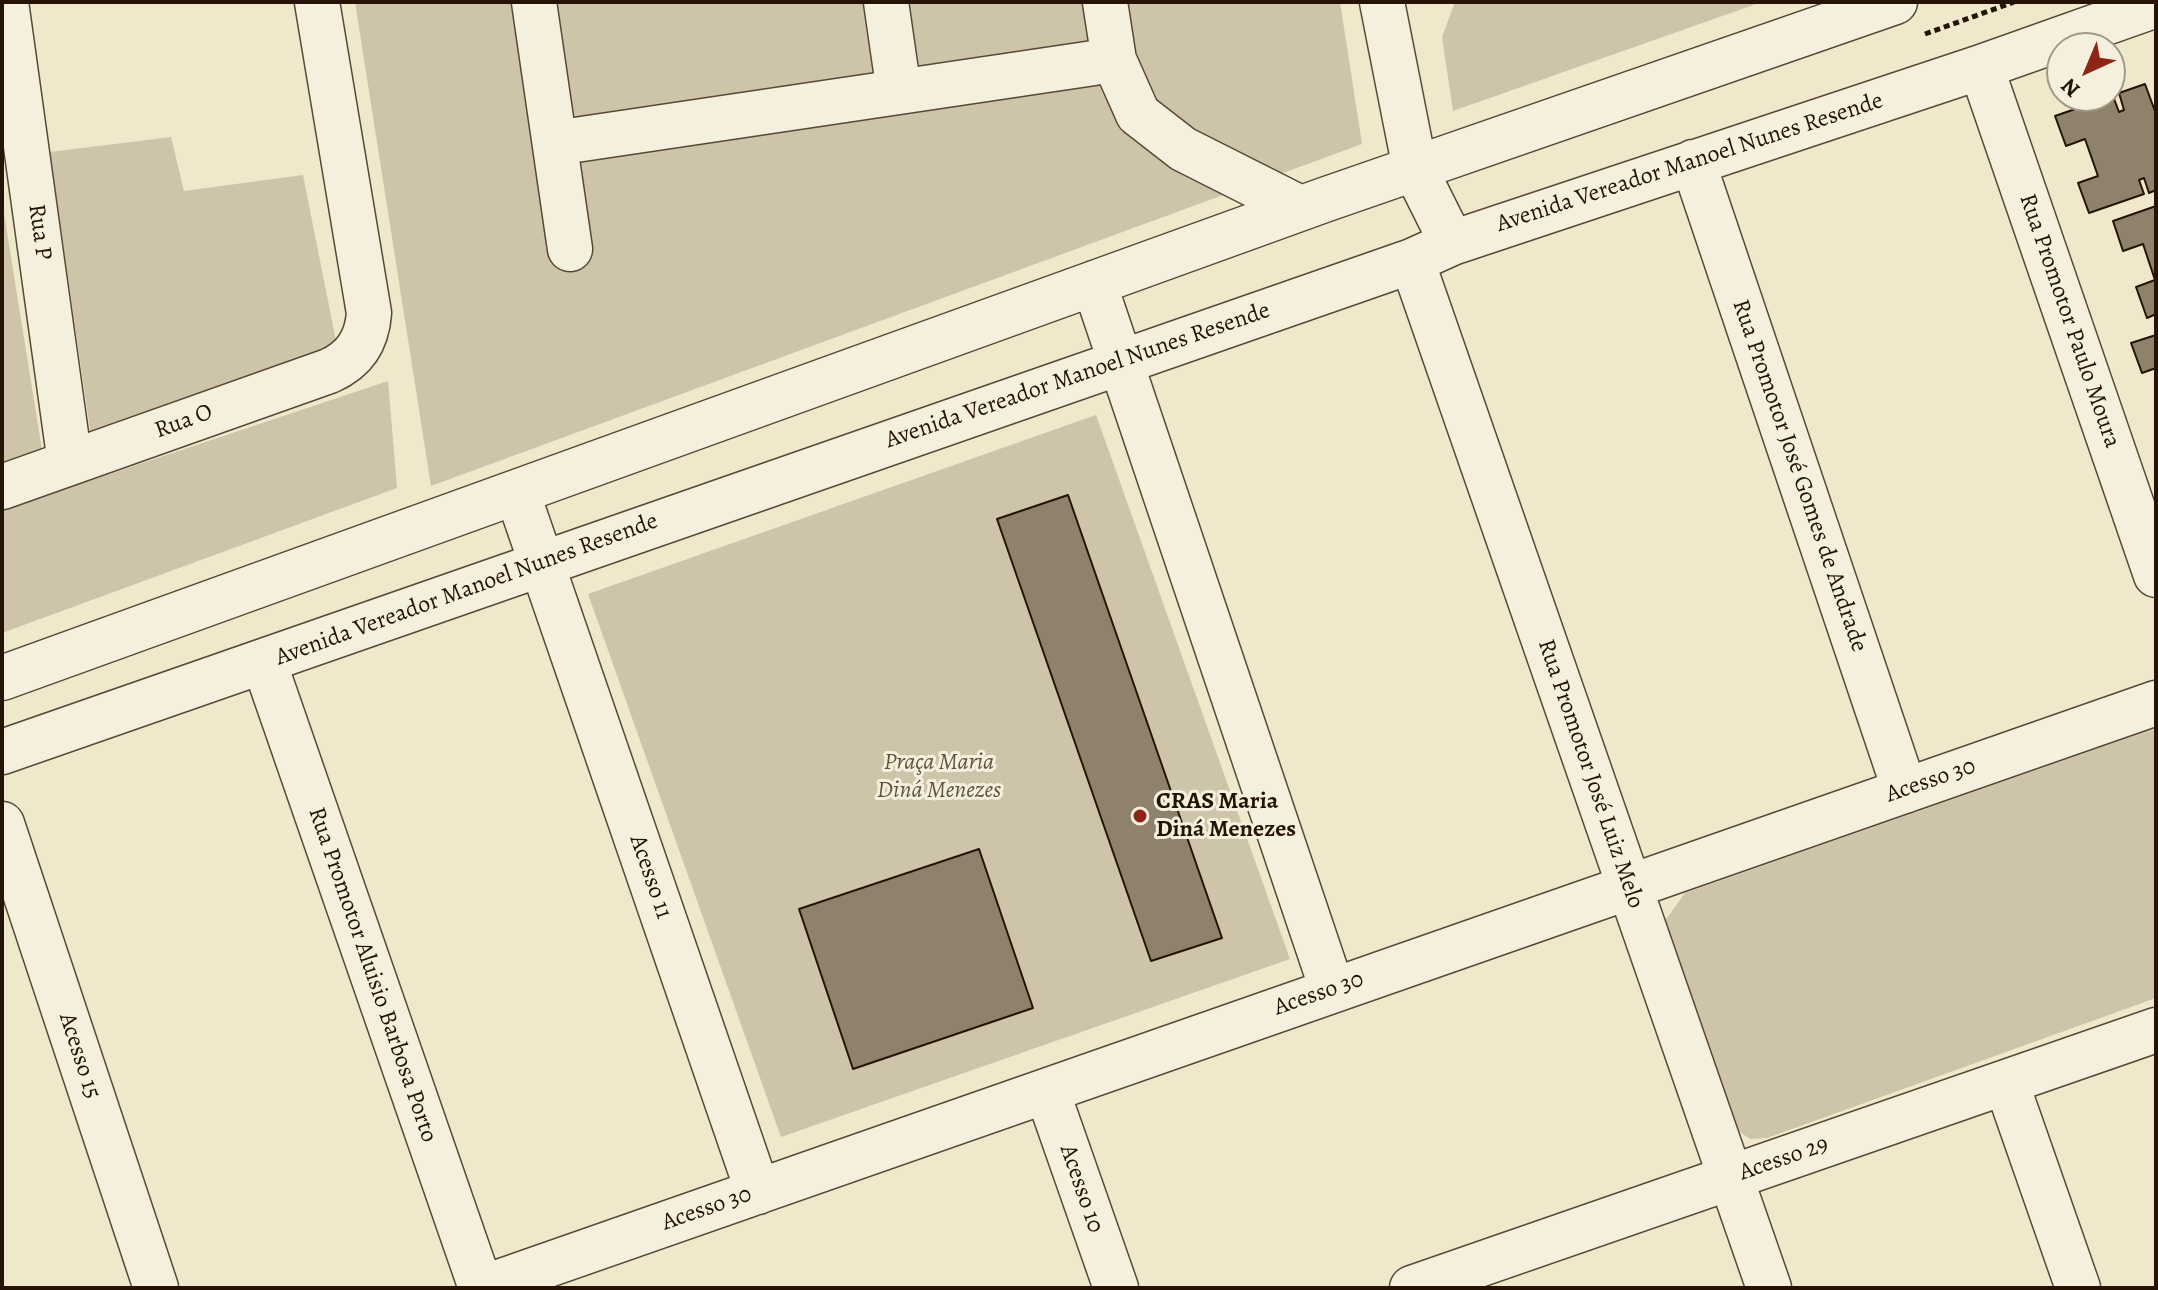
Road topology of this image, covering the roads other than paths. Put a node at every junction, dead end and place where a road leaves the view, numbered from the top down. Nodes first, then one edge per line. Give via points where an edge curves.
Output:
1 (6, 2) edge
2 (317, 2) edge
3 (534, 2) edge
4 (886, 2) edge
5 (1105, 2) edge
6 (1895, 2) edge
7 (1383, 3) edge
8 (2156, 5) edge
9 (1114, 60) junction
10 (1981, 67) junction
11 (899, 92) junction
12 (555, 143) junction
13 (1693, 162) junction
14 (1415, 169) junction
15 (1300, 208) junction
16 (1452, 243) junction
17 (570, 249) dead end
18 (1412, 261) junction
19 (1094, 283) junction
20 (1120, 360) junction
21 (70, 463) junction
22 (2, 487) edge
23 (517, 492) junction
24 (543, 562) junction
25 (2156, 575) edge
26 (264, 662) junction
27 (2, 678) edge
28 (2156, 703) edge
29 (2, 752) edge
30 (1905, 791) junction
31 (2, 824) edge
32 (1629, 887) junction
33 (1332, 989) junction
34 (2156, 1030) edge
35 (2006, 1082) junction
36 (1047, 1091) junction
37 (1731, 1178) junction
38 (758, 1192) junction
39 (1424, 1286) edge
40 (156, 1288) edge
41 (482, 1288) edge
42 (1116, 1288) edge
43 (1769, 1288) edge
44 (2078, 1288) edge

1 - 21 street, Rua P
2 - 21 street, Rua O via 369,313 360,346 329,371
3 - 12 street
4 - 11 street
5 - 9 street
6 - 14 street
7 - 14 street
8 - 10 street, Avenida Vereador Manoel Nunes Resende
9 - 11 street
9 - 15 street via 1138,114 1183,149
10 - 13 street, Avenida Vereador Manoel Nunes Resende
10 - 25 street, Rua Promotor Paulo Moura
11 - 12 street
12 - 17 street
13 - 16 street, Avenida Vereador Manoel Nunes Resende
13 - 30 street, Rua Promotor José Gomes de Andrade
14 - 15 street
14 - 16 street
15 - 19 street
16 - 18 street, Avenida Vereador Manoel Nunes Resende
18 - 20 street, Avenida Vereador Manoel Nunes Resende
18 - 32 street, Rua Promotor José Luiz Melo
19 - 20 street
19 - 23 street
20 - 24 street, Avenida Vereador Manoel Nunes Resende
20 - 33 street
21 - 22 street, Rua O
23 - 24 street, Acesso 11
23 - 27 street
24 - 26 street, Avenida Vereador Manoel Nunes Resende
24 - 38 street, Acesso 11
26 - 29 street, Avenida Vereador Manoel Nunes Resende
26 - 41 street, Rua Promotor Aluisio Barbosa Porto
28 - 30 street, Acesso 30
30 - 32 street, Acesso 30
31 - 40 street, Acesso 15
32 - 33 street, Acesso 30
32 - 37 street, Rua Promotor José Luiz Melo
33 - 36 street, Acesso 30
34 - 35 street, Acesso 29
35 - 37 street, Acesso 29
35 - 44 street
36 - 38 street, Acesso 30
36 - 42 street, Acesso 10
37 - 39 street, Acesso 29
37 - 43 street, Rua Promotor José Luiz Melo
38 - 41 street, Acesso 30

